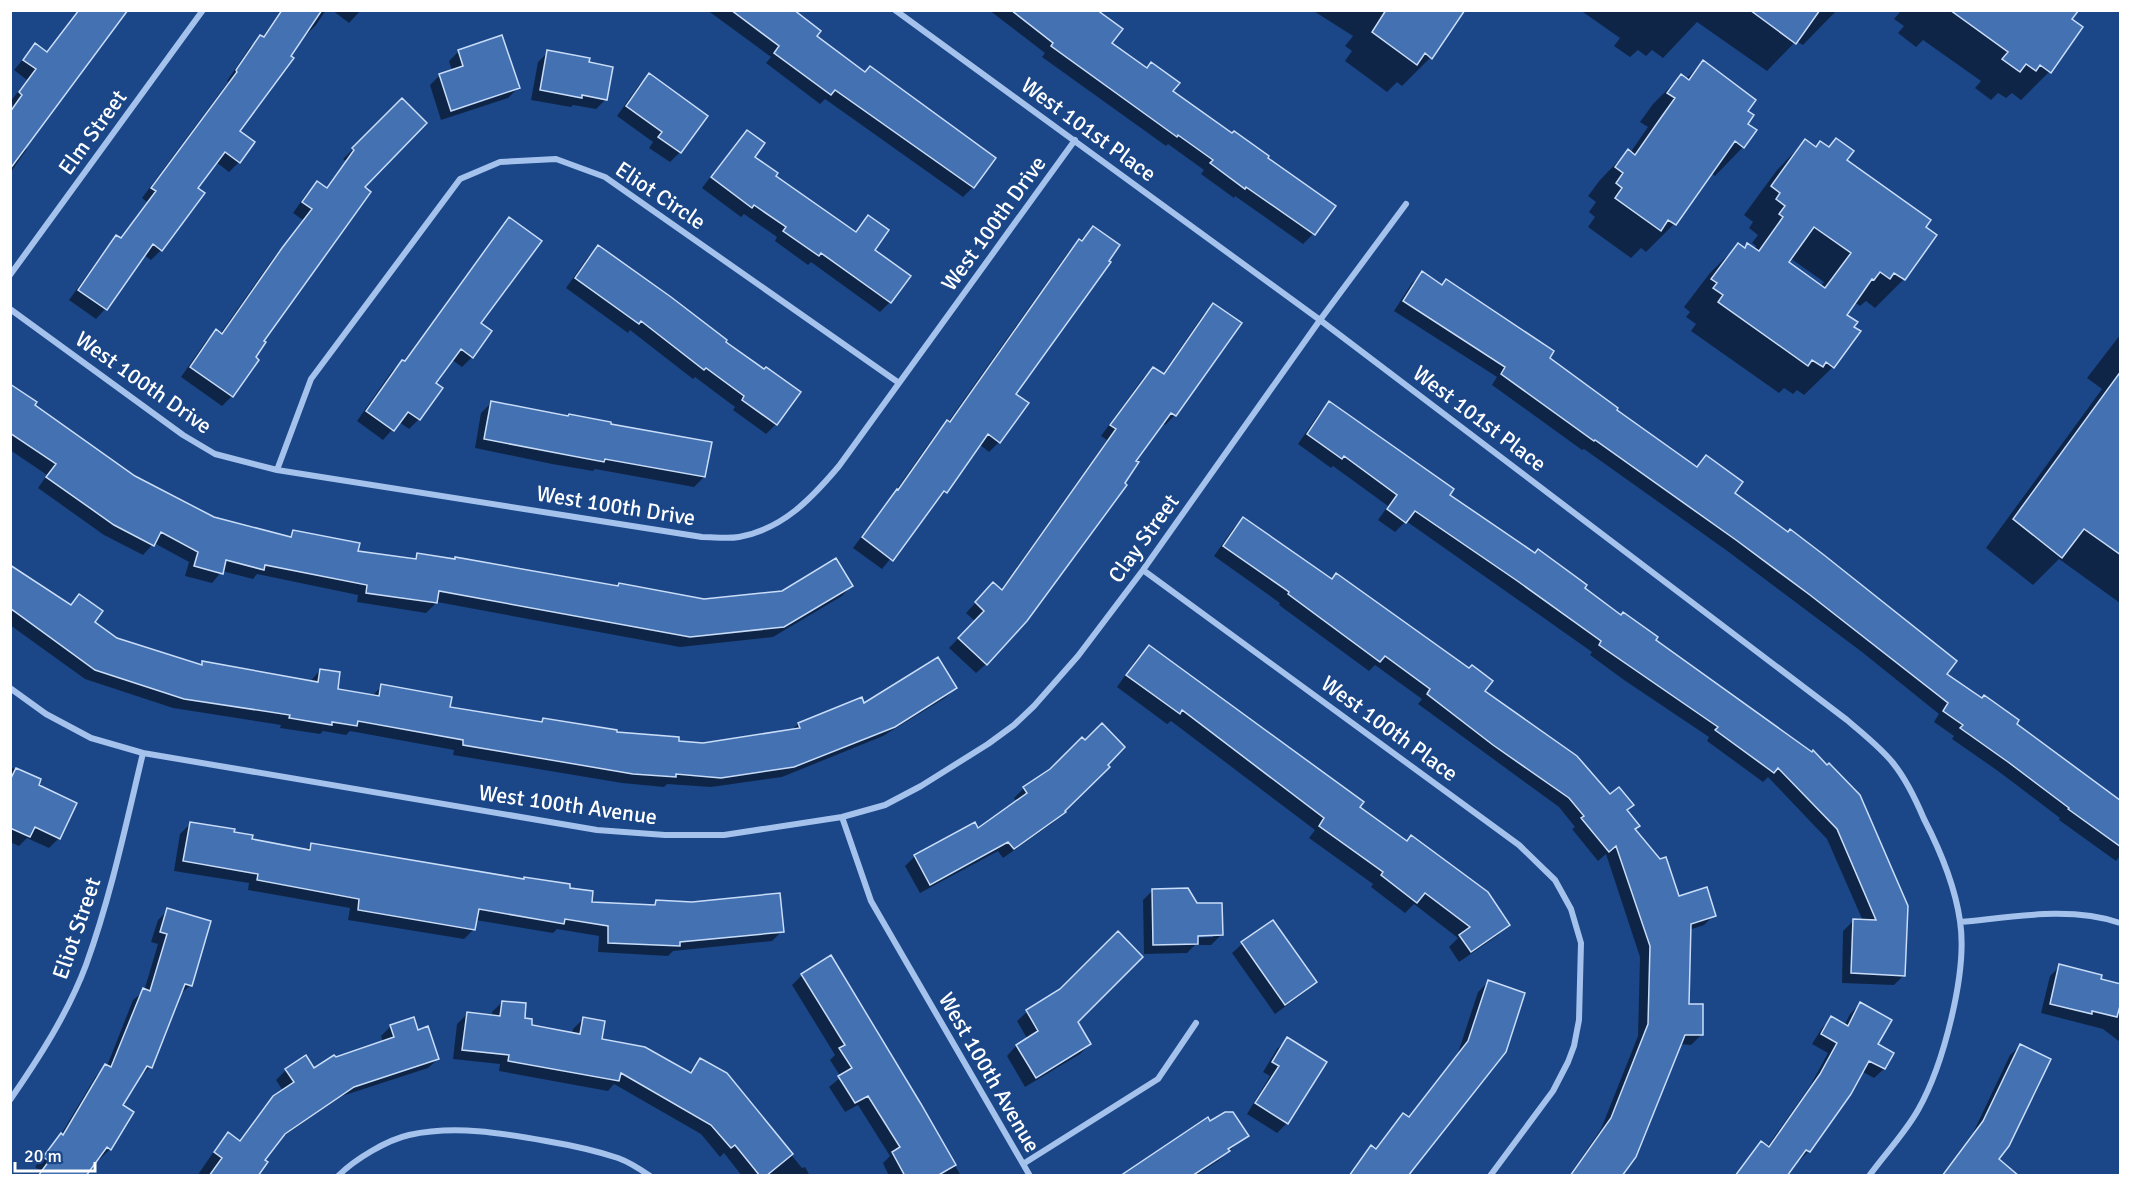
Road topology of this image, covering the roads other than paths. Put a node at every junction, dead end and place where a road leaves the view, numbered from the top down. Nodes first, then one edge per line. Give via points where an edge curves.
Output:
1 (203, 10) edge
2 (895, 10) edge
3 (1075, 141) junction
4 (1406, 204) dead end
5 (10, 275) edge
6 (10, 309) edge
7 (1320, 320) junction
8 (899, 383) junction
9 (277, 470) junction
10 (1143, 570) junction
11 (10, 688) edge
12 (143, 753) junction
13 (842, 817) junction
14 (1960, 922) junction
15 (2121, 923) edge
16 (1196, 1023) dead end
17 (10, 1100) edge
18 (1023, 1164) junction
19 (338, 1176) edge
20 (650, 1176) edge
21 (1030, 1176) edge
22 (1490, 1176) edge
23 (1869, 1176) edge

1 - 5 street, Elm Street
2 - 3 street, West 101st Place
3 - 7 street, West 101st Place
3 - 8 street, West 100th Drive
4 - 7 street, Clay Street
6 - 9 street, West 100th Drive via 183,435 215,454
7 - 10 street, Clay Street
7 - 14 street, West 101st Place via 1877,746 1894,764 1936,842
8 - 9 street, West 100th Drive via 817,491 789,516 764,531 737,537 702,537
8 - 9 street, Eliot Circle via 605,177 556,159 500,162 460,179 312,379
10 - 13 street, Clay Street via 1078,656 1014,725 921,786 885,805
10 - 22 street, West 100th Place via 1519,844 1555,880 1571,909 1581,943 1579,1020 1574,1046 1553,1091
11 - 12 street, West 100th Avenue via 46,714 91,738
12 - 13 street, West 100th Avenue via 608,831 724,836
12 - 17 street, Eliot Street via 108,899 85,967 59,1023
13 - 18 street, West 100th Avenue via 871,902
14 - 15 street via 2086,914
14 - 23 street, West 101st Place via 1955,1000 1942,1054 1918,1110
16 - 18 street via 1158,1079
18 - 21 street, West 100th Avenue
19 - 20 street via 386,1143 408,1135 448,1130 475,1130 580,1147 619,1158

